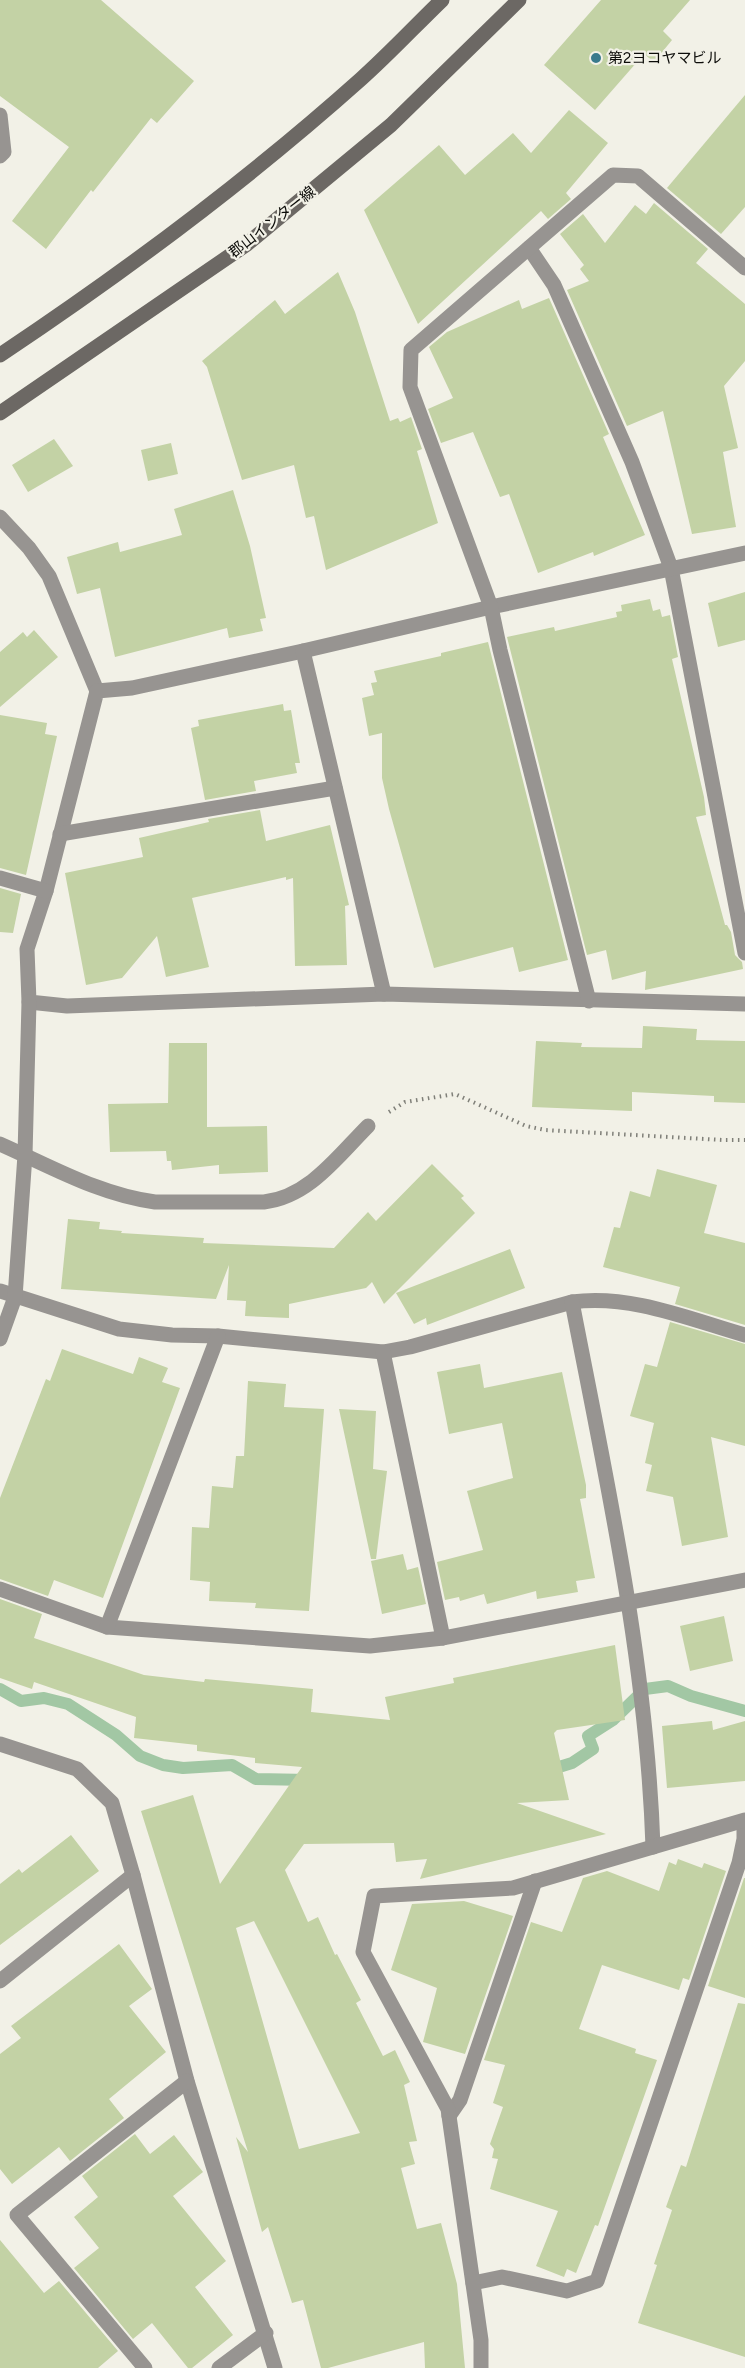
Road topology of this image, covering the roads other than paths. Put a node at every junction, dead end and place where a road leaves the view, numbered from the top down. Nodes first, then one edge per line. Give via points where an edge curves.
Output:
1 (442, 0) edge
2 (519, 0) edge
3 (0, 115) edge
4 (0, 156) edge
5 (529, 248) junction
6 (745, 268) edge
7 (0, 355) edge
8 (0, 413) edge
9 (0, 518) edge
10 (745, 553) edge
11 (671, 568) junction
12 (491, 607) junction
13 (303, 651) junction
14 (97, 691) junction
15 (335, 788) junction
16 (60, 834) junction
17 (0, 878) edge
18 (46, 891) junction
19 (745, 953) edge
20 (384, 994) junction
21 (589, 1001) junction
22 (29, 1002) junction
23 (745, 1004) edge
24 (368, 1126) road end
25 (0, 1144) edge
26 (25, 1155) junction
27 (0, 1291) edge
28 (15, 1297) junction
29 (572, 1302) junction
30 (745, 1335) edge
31 (218, 1336) junction
32 (0, 1339) edge
33 (383, 1352) junction
34 (745, 1580) edge
35 (0, 1589) edge
36 (629, 1602) junction
37 (107, 1627) junction
38 (443, 1638) junction
39 (0, 1744) edge
40 (745, 1820) edge
41 (653, 1847) junction
42 (133, 1875) junction
43 (536, 1881) junction
44 (0, 1981) edge
45 (187, 2081) junction
46 (449, 2116) junction
47 (473, 2283) junction
48 (266, 2333) junction
49 (145, 2368) edge
50 (219, 2368) edge
51 (275, 2368) edge
52 (481, 2368) edge

1 - 7 street via 361,79 220,198
2 - 8 street, 郡山インター線 via 391,125 247,244
3 - 4 street via 4,152
5 - 6 street via 613,175 638,176
5 - 11 street via 559,295 632,462
5 - 12 street via 411,350 410,387
9 - 14 street via 49,576
10 - 11 street
11 - 12 street
11 - 19 street
12 - 13 street
12 - 21 street
13 - 14 street via 132,688
13 - 15 street
14 - 16 street
15 - 16 street
15 - 20 street
16 - 18 street
17 - 18 street
18 - 22 street via 27,949
20 - 21 street
20 - 22 street via 67,1006
21 - 23 street
22 - 26 street
24 - 26 street via 306,1187 264,1202 138,1200 108,1192
25 - 26 street
26 - 28 street
27 - 28 street
28 - 31 street via 119,1329
28 - 32 street
29 - 30 street via 619,1300
29 - 33 street
29 - 36 street
31 - 33 street
31 - 37 street
33 - 38 street
34 - 36 street
35 - 37 street
36 - 38 street
36 - 41 street via 651,1787
37 - 38 street via 370,1646
39 - 42 street via 78,1769 112,1803
40 - 41 street
40 - 47 street via 739,1863 597,2281 567,2291 502,2277
41 - 43 street
42 - 44 street
42 - 45 street
43 - 46 street via 460,2100
43 - 46 street via 513,1888 374,1896 363,1952
45 - 48 street
45 - 49 street via 17,2215
46 - 47 street
47 - 52 street via 482,2340
48 - 50 street
48 - 51 street

